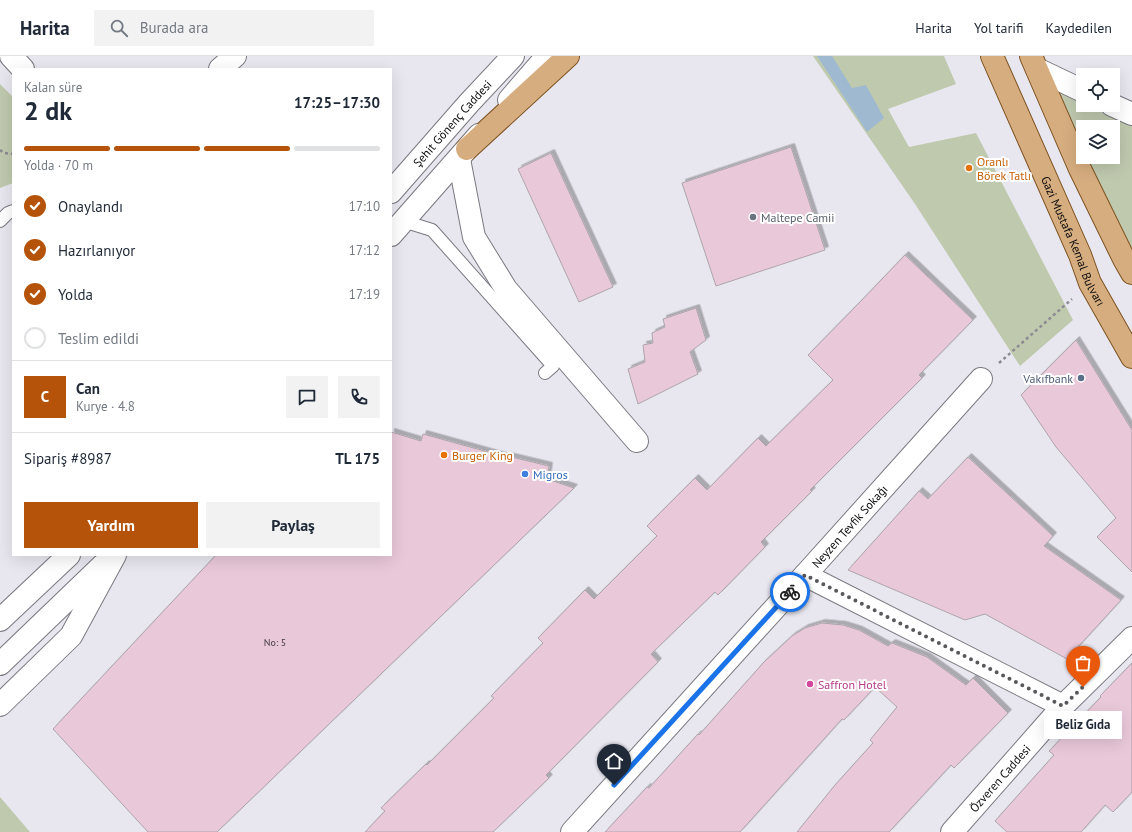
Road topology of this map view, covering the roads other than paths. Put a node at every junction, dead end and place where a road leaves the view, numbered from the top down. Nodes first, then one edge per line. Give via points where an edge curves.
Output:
1 (11, 56) edge
2 (235, 56) edge
3 (514, 56) edge
4 (547, 56) edge
5 (568, 56) edge
6 (992, 56) edge
7 (1034, 63) edge
8 (22, 68) edge
9 (221, 68) edge
10 (1076, 87) edge
11 (1120, 109) edge
12 (1132, 114) edge
13 (463, 154) junction
14 (392, 191) edge
15 (12, 211) edge
16 (0, 221) edge
17 (397, 228) edge
18 (1132, 273) edge
19 (1132, 357) edge
20 (545, 373) dead end
21 (981, 379) road end
22 (637, 441) dead end
23 (58, 556) edge
24 (68, 556) edge
25 (113, 556) edge
26 (113, 556) edge
27 (805, 575) junction
28 (0, 599) edge
29 (0, 620) edge
30 (1132, 638) edge
31 (0, 664) edge
32 (0, 705) edge
33 (1063, 706) junction
34 (572, 832) edge
35 (952, 832) edge

1 - 8 street
2 - 9 street
3 - 14 street, Şehit Gönenç Caddesi
4 - 13 street
5 - 13 main road
6 - 19 main road, Gazi Mustafa Kemal Bulvarı via 1090,283
7 - 10 street
7 - 18 main road via 1080,169
11 - 12 street
13 - 17 street
13 - 22 street via 474,237 506,289
15 - 16 lane
17 - 20 lane via 432,230 553,366
21 - 27 street, Neyzen Tevfik Sokağı
23 - 28 street via 21,580
24 - 29 street
25 - 31 street
26 - 32 street via 71,636
27 - 33 street
27 - 34 street, Neyzen Tevfik Sokağı
30 - 33 street, Özveren Caddesi
33 - 35 street, Özveren Caddesi

